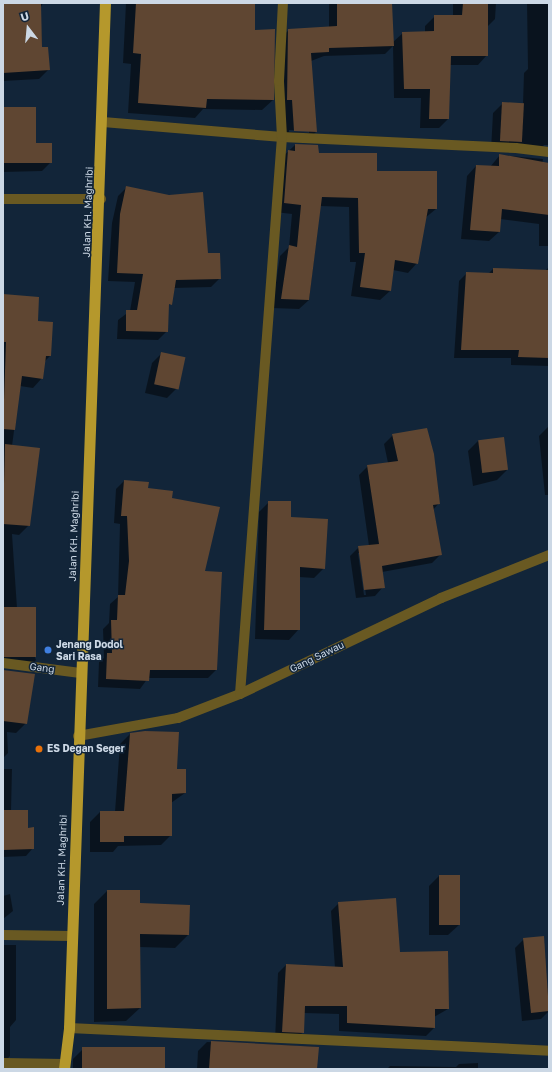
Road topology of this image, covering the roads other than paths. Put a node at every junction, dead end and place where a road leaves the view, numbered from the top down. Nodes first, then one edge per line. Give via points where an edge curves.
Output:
1 (105, 3) edge
2 (283, 3) edge
3 (103, 122) junction
4 (282, 137) junction
5 (549, 152) edge
6 (3, 199) edge
7 (101, 199) junction
8 (549, 555) edge
9 (3, 663) edge
10 (80, 673) junction
11 (240, 694) junction
12 (78, 736) junction
13 (3, 935) edge
14 (71, 936) junction
15 (69, 1028) junction
16 (549, 1051) edge
17 (3, 1064) edge
18 (64, 1066) edge

1 - 3 highway, Jalan KH. Maghribi
2 - 4 street via 279,81
3 - 4 street
3 - 7 highway, Jalan KH. Maghribi
4 - 5 street via 516,148
4 - 11 street
6 - 7 street
7 - 10 highway, Jalan KH. Maghribi
8 - 11 street, Gang Sawau via 441,598
9 - 10 street, Gang
10 - 12 highway, Jalan KH. Maghribi
11 - 12 street, Gang Sawau via 178,718
12 - 14 highway, Jalan KH. Maghribi
13 - 14 street
14 - 15 highway, Jalan KH. Maghribi
15 - 16 street
15 - 18 highway, Jalan KH. Maghribi
17 - 18 street

